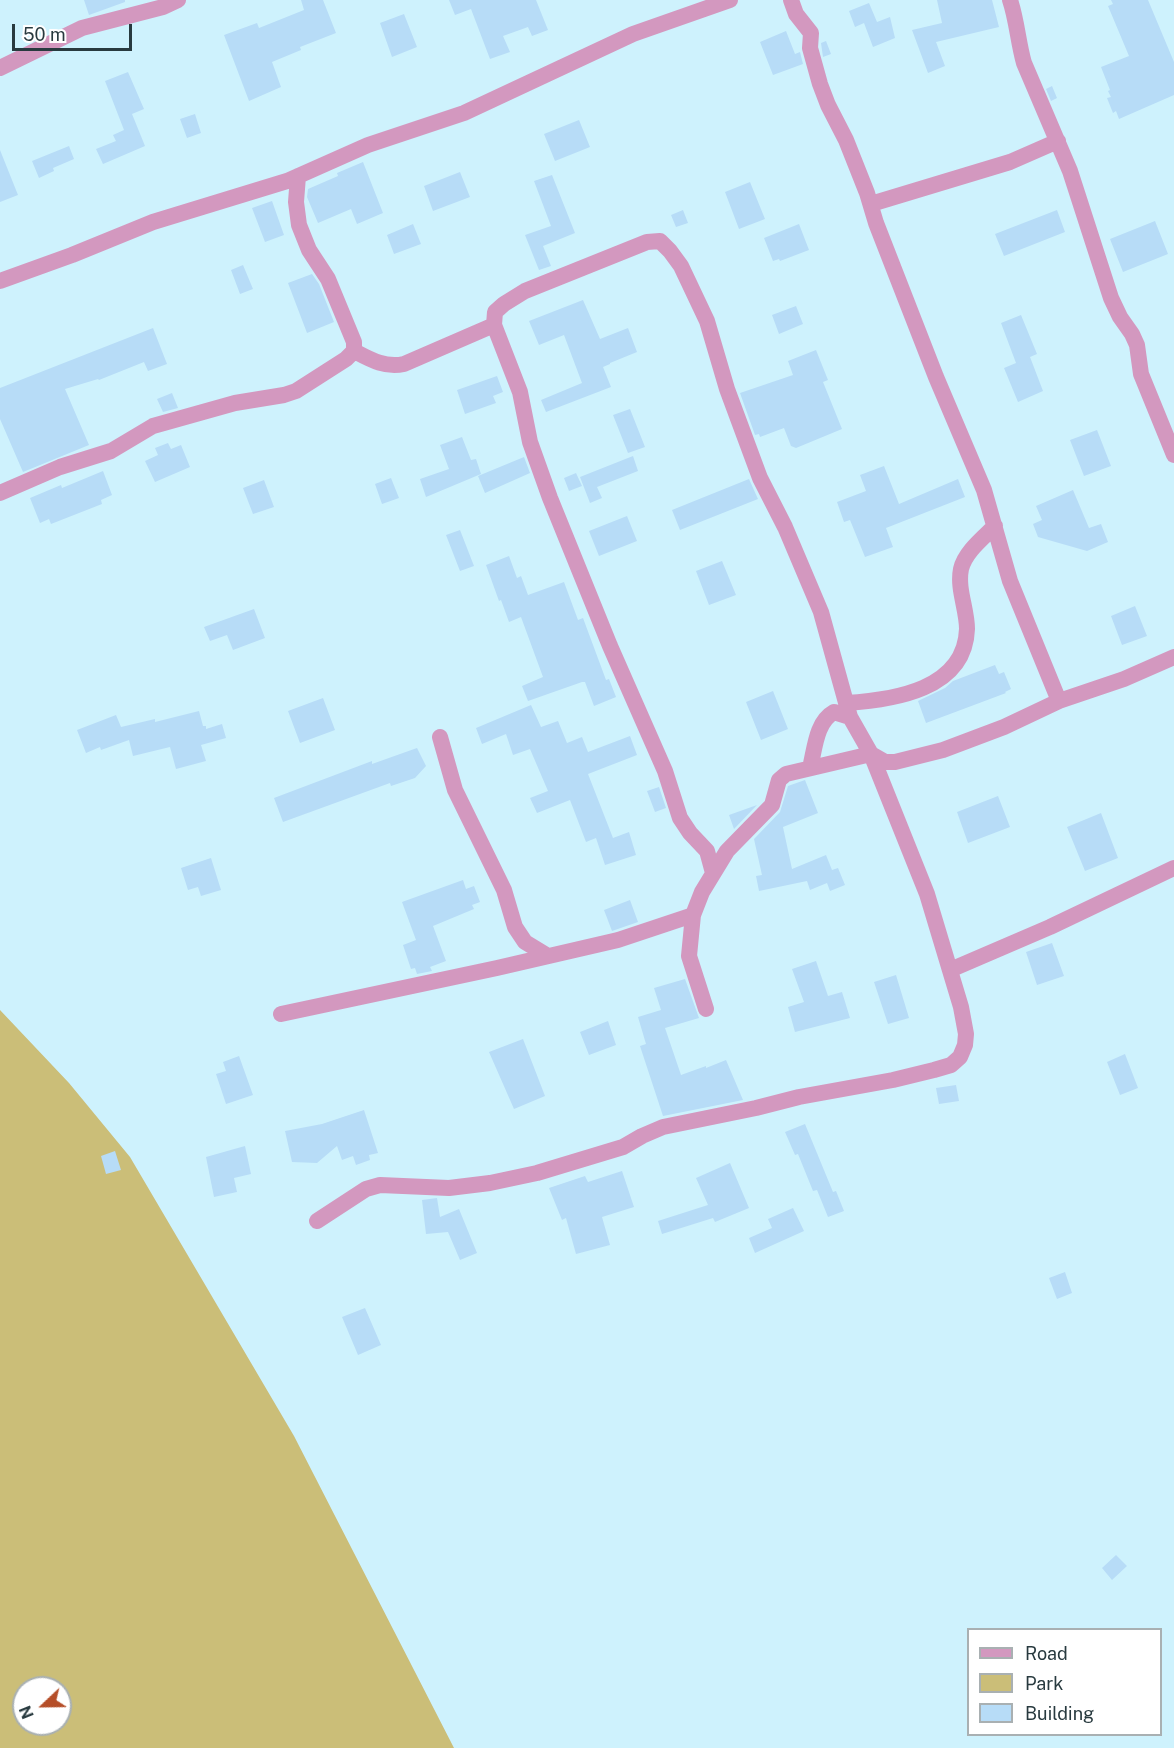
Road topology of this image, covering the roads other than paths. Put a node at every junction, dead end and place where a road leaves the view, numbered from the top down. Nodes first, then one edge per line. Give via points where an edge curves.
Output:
1 (178, 0) edge
2 (730, 0) edge
3 (791, 0) edge
4 (1010, 0) edge
5 (0, 68) edge
6 (1058, 141) junction
7 (298, 176) junction
8 (871, 204) junction
9 (0, 281) edge
10 (494, 325) junction
11 (354, 351) junction
12 (1174, 455) edge
13 (0, 493) edge
14 (995, 526) junction
15 (1174, 657) edge
16 (1059, 700) junction
17 (848, 710) junction
18 (440, 737) dead end
19 (871, 754) junction
20 (810, 768) junction
21 (707, 851) junction
22 (727, 851) junction
23 (1174, 868) edge
24 (712, 873) junction
25 (693, 915) junction
26 (548, 957) junction
27 (950, 970) junction
28 (706, 1009) dead end
29 (281, 1014) dead end
30 (317, 1221) dead end

1 - 5 street via 82,28
2 - 7 street via 633,34 464,113 368,145
3 - 8 street via 811,33 810,48 820,84
4 - 6 street via 1024,63
6 - 8 street via 1010,162
6 - 12 street via 1111,298 1137,345 1141,374
7 - 9 street via 153,222
7 - 11 street via 299,225 309,250 328,279 354,342
8 - 14 street
10 - 11 street via 392,367
10 - 17 street via 495,312 525,291 647,242 660,241 670,251 707,321 760,478 810,582
10 - 21 street via 520,392 530,442 582,579 661,760 680,818
11 - 13 street via 296,391 153,426 111,451 60,467
14 - 16 street via 1010,581
14 - 17 street via 969,552 961,569 967,627 958,662 943,677 918,690
15 - 16 street via 1124,679
16 - 19 street via 1004,727 943,750 895,762 885,762
17 - 19 street
17 - 20 street via 834,712 821,722
18 - 26 street via 455,789 504,890 515,927 525,942
19 - 20 street
19 - 27 street via 927,894
20 - 22 street via 786,774 779,780 772,805
21 - 22 street
21 - 24 street
22 - 24 street
23 - 27 street
24 - 25 street
25 - 26 street via 618,940
25 - 28 street via 689,956
26 - 29 street
27 - 30 street via 966,1034 966,1045 951,1065 663,1127 623,1147 490,1183 449,1188 380,1185 366,1189

